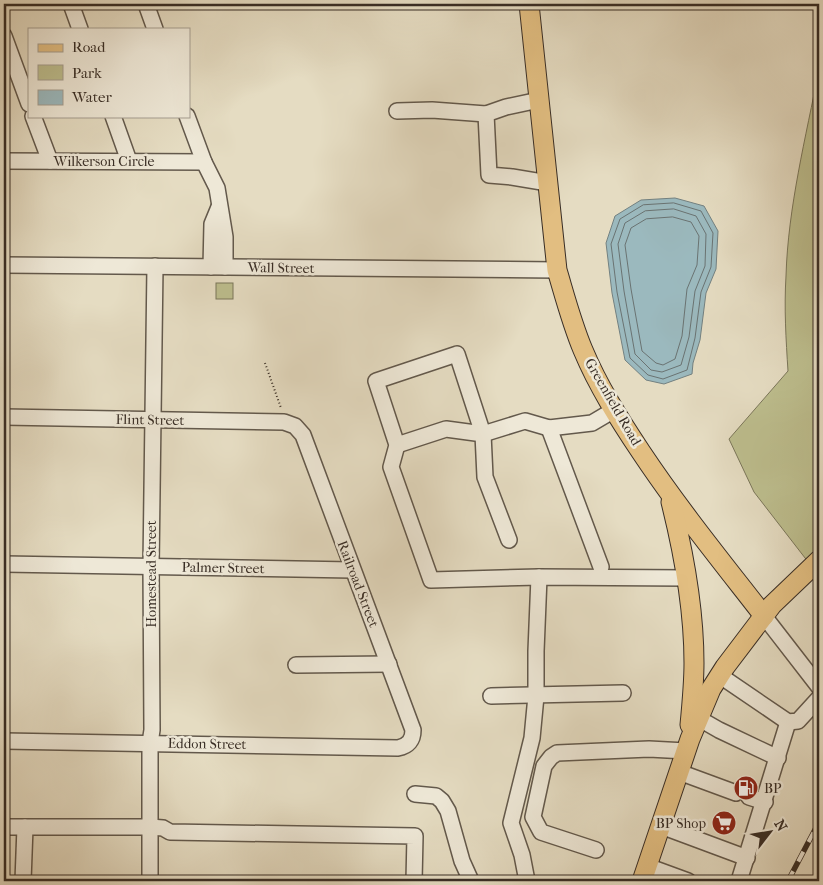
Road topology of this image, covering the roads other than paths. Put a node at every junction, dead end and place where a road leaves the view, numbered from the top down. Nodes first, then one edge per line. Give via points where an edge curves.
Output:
1 (71, 4) edge
2 (146, 4) edge
3 (529, 4) edge
4 (80, 28) edge
5 (155, 28) edge
6 (4, 36) edge
7 (539, 100) junction
8 (28, 101) edge
9 (397, 110) dead end
10 (486, 114) junction
11 (34, 118) edge
12 (113, 118) edge
13 (188, 118) edge
14 (4, 161) edge
15 (50, 161) junction
16 (129, 161) junction
17 (204, 162) junction
18 (548, 183) junction
19 (4, 265) edge
20 (155, 266) junction
21 (218, 267) junction
22 (558, 270) junction
23 (614, 410) junction
24 (4, 417) edge
25 (152, 420) junction
26 (295, 426) joint
27 (549, 428) junction
28 (483, 434) junction
29 (397, 445) junction
30 (669, 493) junction
31 (509, 540) dead end
32 (819, 560) edge
33 (4, 564) edge
34 (150, 566) junction
35 (601, 567) dead end
36 (352, 570) junction
37 (538, 577) junction
38 (686, 578) junction
39 (764, 616) junction
40 (389, 664) junction
41 (296, 665) dead end
42 (720, 675) junction
43 (819, 687) edge
44 (623, 693) dead end
45 (491, 696) dead end
46 (536, 696) junction
47 (819, 698) edge
48 (698, 718) junction
49 (788, 722) junction
50 (4, 741) edge
51 (150, 743) junction
52 (409, 743) joint
53 (688, 745) junction
54 (778, 758) junction
55 (679, 772) junction
56 (415, 794) dead end
57 (765, 802) junction
58 (660, 826) junction
59 (4, 827) edge
60 (24, 827) junction
61 (150, 827) junction
62 (596, 850) dead end
63 (747, 858) junction
64 (644, 874) edge
65 (23, 881) edge
66 (150, 881) edge
67 (414, 881) edge
68 (471, 881) edge
69 (527, 881) edge
70 (688, 881) edge
71 (739, 881) edge

1 - 4 street
2 - 5 street
3 - 7 main road, Greenfield Road
6 - 8 street
7 - 10 street
7 - 18 main road, Greenfield Road
9 - 10 street
10 - 18 street via 489,175
11 - 15 street
12 - 16 street
13 - 17 street
14 - 15 street, Wilkerson Circle
15 - 16 street, Wilkerson Circle
16 - 17 street, Wilkerson Circle
17 - 21 street via 217,188 225,236
18 - 22 main road, Greenfield Road
19 - 20 street, Wall Street
20 - 21 street, Wall Street
20 - 25 street, Homestead Street
21 - 22 street, Wall Street
22 - 23 main road, Greenfield Road via 568,311 583,349
23 - 27 street via 592,423
23 - 30 main road, Greenfield Road
24 - 25 street, Flint Street
25 - 26 street, Flint Street via 284,422
25 - 34 street, Homestead Street
26 - 36 street, Railroad Street via 303,435
27 - 28 street via 525,421
27 - 35 street
28 - 29 street via 446,429
28 - 29 street via 456,354 376,380
28 - 31 street via 485,477
29 - 37 street via 391,467 430,580
30 - 38 main road
30 - 39 main road, Greenfield Road
32 - 39 main road via 778,598
33 - 34 street, Palmer Street
34 - 36 street, Palmer Street
34 - 51 street, Homestead Street
36 - 40 street, Railroad Street
37 - 38 street
37 - 46 street
38 - 53 main road via 694,661
39 - 42 main road
39 - 43 street
40 - 41 street
40 - 52 street, Railroad Street via 413,730
42 - 48 main road
42 - 49 street
44 - 46 street
45 - 46 street
46 - 69 street via 532,738 511,823
47 - 49 street via 798,720
48 - 53 main road
48 - 54 street
49 - 54 street
50 - 51 street, Eddon Street
51 - 52 street, Eddon Street via 398,748
51 - 61 street, Homestead Street
53 - 55 main road
53 - 62 street via 567,752 551,757 544,766 533,817 541,832
54 - 57 street
55 - 57 street
55 - 58 main road
56 - 68 street via 436,796 442,801
57 - 63 street
58 - 63 street
58 - 64 main road
59 - 60 street
60 - 61 street
60 - 65 street
61 - 66 street, Homestead Street
61 - 67 street via 170,832 416,836
63 - 71 street
64 - 70 street

